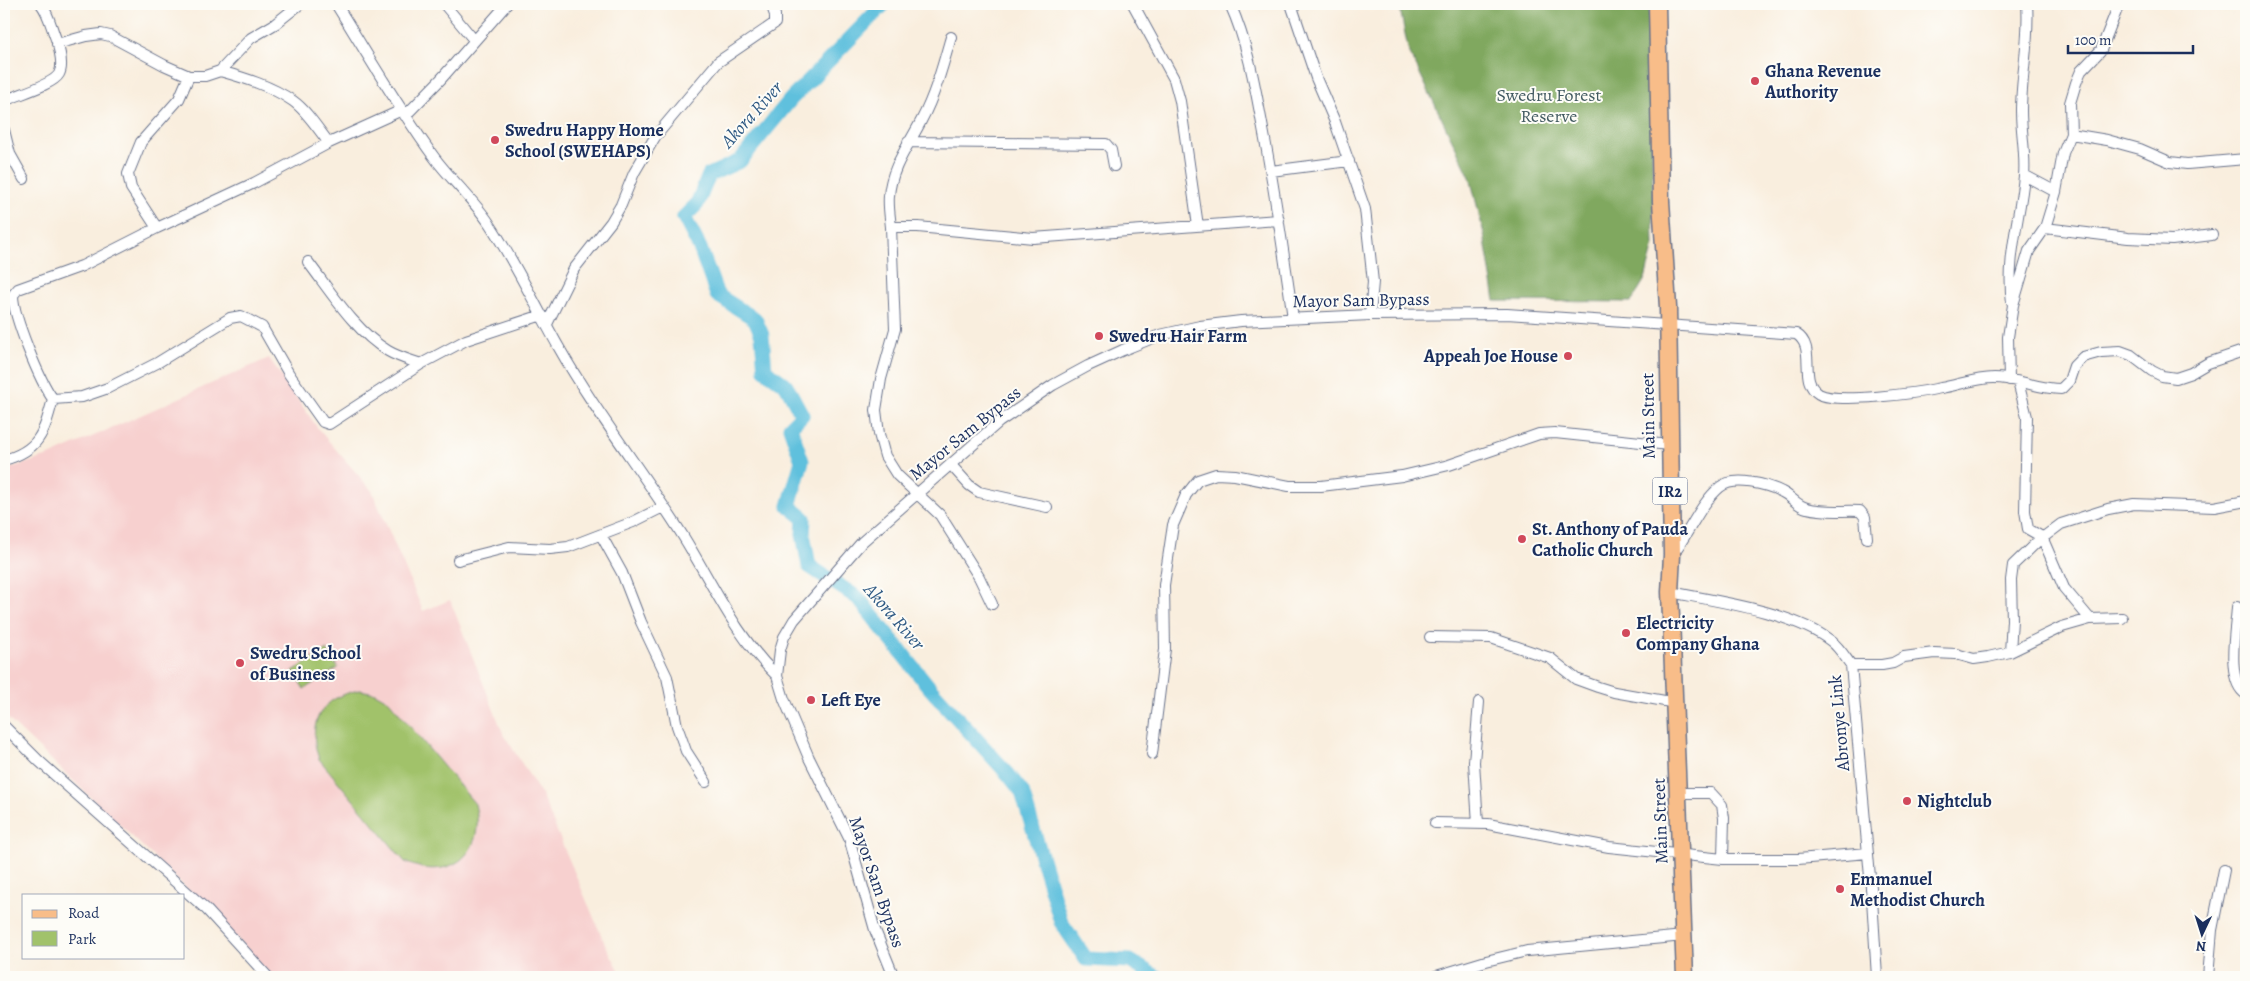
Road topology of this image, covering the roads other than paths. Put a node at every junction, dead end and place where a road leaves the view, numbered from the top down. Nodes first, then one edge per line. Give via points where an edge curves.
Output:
1 (41, 4) edge
2 (300, 4) edge
3 (336, 4) edge
4 (444, 4) edge
5 (507, 4) edge
6 (771, 4) edge
7 (1134, 4) edge
8 (1230, 4) edge
9 (1291, 4) edge
10 (1657, 4) edge
11 (2027, 4) edge
12 (2120, 4) edge
13 (951, 37) dead end
14 (474, 40) junction
15 (57, 44) junction
16 (220, 71) junction
17 (188, 76) junction
18 (4, 101) edge
19 (403, 113) junction
20 (4, 130) edge
21 (2071, 134) junction
22 (329, 142) junction
23 (908, 142) junction
24 (2246, 159) edge
25 (1350, 161) junction
26 (1114, 166) dead end
27 (1271, 171) junction
28 (2024, 175) junction
29 (24, 179) dead end
30 (2056, 192) junction
31 (1278, 220) junction
32 (1198, 226) junction
33 (891, 227) junction
34 (157, 228) junction
35 (2045, 228) junction
36 (2212, 235) dead end
37 (308, 262) dead end
38 (2013, 305) junction
39 (1370, 315) junction
40 (1293, 318) junction
41 (545, 319) junction
42 (1667, 325) junction
43 (2246, 350) edge
44 (421, 364) junction
45 (2014, 381) junction
46 (53, 399) junction
47 (1669, 446) junction
48 (4, 460) edge
49 (952, 465) junction
50 (917, 493) junction
51 (2246, 501) edge
52 (663, 507) junction
53 (1047, 507) dead end
54 (601, 535) junction
55 (2042, 537) junction
56 (1867, 538) dead end
57 (1672, 556) junction
58 (458, 560) dead end
59 (1670, 592) junction
60 (992, 604) dead end
61 (2237, 607) dead end
62 (2122, 618) dead end
63 (2090, 619) junction
64 (1430, 636) dead end
65 (2010, 652) junction
66 (1851, 665) junction
67 (777, 676) junction
68 (2246, 694) edge
69 (1479, 702) dead end
70 (1676, 703) junction
71 (4, 726) edge
72 (1152, 754) dead end
73 (706, 782) dead end
74 (1679, 793) junction
75 (1435, 823) dead end
76 (1478, 824) junction
77 (1868, 853) junction
78 (1681, 856) junction
79 (1722, 859) junction
80 (2224, 870) dead end
81 (1684, 936) junction
82 (268, 977) edge
83 (894, 977) edge
84 (1433, 977) edge
85 (1686, 977) edge
86 (1877, 977) edge
87 (2208, 977) edge

1 - 15 street
2 - 16 street via 251,38
3 - 19 street
4 - 14 street
5 - 14 street
6 - 41 street via 775,24 718,62 655,137 611,222 574,269
7 - 32 street via 1174,78
8 - 27 street via 1246,46
9 - 25 street via 1316,78
10 - 42 main road, Main Street / IR2
11 - 28 street via 2021,110
12 - 21 street via 2101,50 2081,71 2076,83 2070,103
13 - 23 street via 937,83
14 - 19 street via 441,79
15 - 17 street via 101,34 110,36
15 - 18 street via 61,64 59,74 50,82
16 - 17 street via 205,76
16 - 22 street via 273,88 293,101
17 - 34 street via 179,99 141,142 128,174 130,188
19 - 22 street
19 - 41 street via 435,159 488,221
20 - 29 street via 10,154
21 - 24 street via 2140,148 2170,162
21 - 30 street
22 - 34 street via 254,183
23 - 26 street via 1106,144 1111,150
23 - 33 street via 896,167 889,195
25 - 27 street
25 - 39 street via 1365,209 1369,235 1373,282
27 - 31 street
28 - 30 street
28 - 38 street via 2013,248 2010,286
30 - 35 street
31 - 32 street
31 - 40 street
32 - 33 street via 1033,238
33 - 50 street via 895,329 876,410 885,456 897,475
34 - 46 street via 82,266 18,289 13,295 15,310 37,371
35 - 36 street via 2163,240
35 - 38 street via 2029,251
37 - 44 street via 365,332 388,351
38 - 45 street via 2008,338
39 - 40 street, Mayor Sam Bypass
39 - 42 street, Mayor Sam Bypass via 1507,314
40 - 49 street, Mayor Sam Bypass via 1200,326 1160,335 1123,350 1053,385 999,422
41 - 44 street via 466,340
41 - 52 street via 558,346
42 - 45 street, Mayor Sam Bypass via 1796,334 1804,338 1807,347 1809,382 1814,390 1832,398 1912,392 1993,378
42 - 47 main road, Main Street / IR2
43 - 45 street via 2176,378 2162,376 2120,351 2084,356 2061,389
44 - 46 street via 329,424 323,422 294,381 262,327 241,316 230,318 157,363 108,388 82,397
45 - 55 street via 2027,417 2027,525
46 - 48 street via 38,442
47 - 57 main road, Main Street / IR2
47 - 72 street via 1539,434 1402,476 1321,486 1289,486 1216,474 1198,480 1186,495 1173,525 1164,585 1165,649
49 - 50 street, Mayor Sam Bypass
49 - 53 street via 979,492
50 - 60 street via 940,515
50 - 67 street, Mayor Sam Bypass via 862,542 794,620 780,650
51 - 55 street via 2214,507 2134,504 2061,524
52 - 54 street
52 - 67 street via 742,636 756,656
54 - 58 street via 568,546 550,549 508,547
54 - 73 street via 622,572 667,677 686,751
55 - 63 street via 2064,588
55 - 65 street via 2013,565
56 - 57 street via 1865,517 1860,511 1824,512 1805,508 1782,492 1746,481 1732,482 1721,486 1701,509
57 - 59 main road, Main Street / IR2
59 - 66 street, Abronye Link via 1777,617 1817,632 1833,642
59 - 70 main road, Main Street / IR2
61 - 68 street via 2233,662 2235,676
62 - 63 street
63 - 65 street via 2062,626
64 - 70 street via 1491,638 1550,658 1576,678 1598,687
65 - 66 street via 1974,659 1934,652 1882,665
66 - 77 street, Abronye Link
67 - 83 street, Mayor Sam Bypass via 809,758 849,838 874,930
69 - 76 street via 1474,762
70 - 74 main road, Main Street / IR2
71 - 82 street via 206,909
74 - 78 main road, Main Street / IR2
74 - 79 street via 1711,794 1722,805
75 - 76 street
76 - 78 street
77 - 79 street via 1798,859
77 - 86 street, Abronye Link
78 - 79 street
78 - 81 main road, Main Street / IR2
80 - 87 street via 2212,930
81 - 84 street via 1527,951
81 - 85 main road, Main Street / IR2

